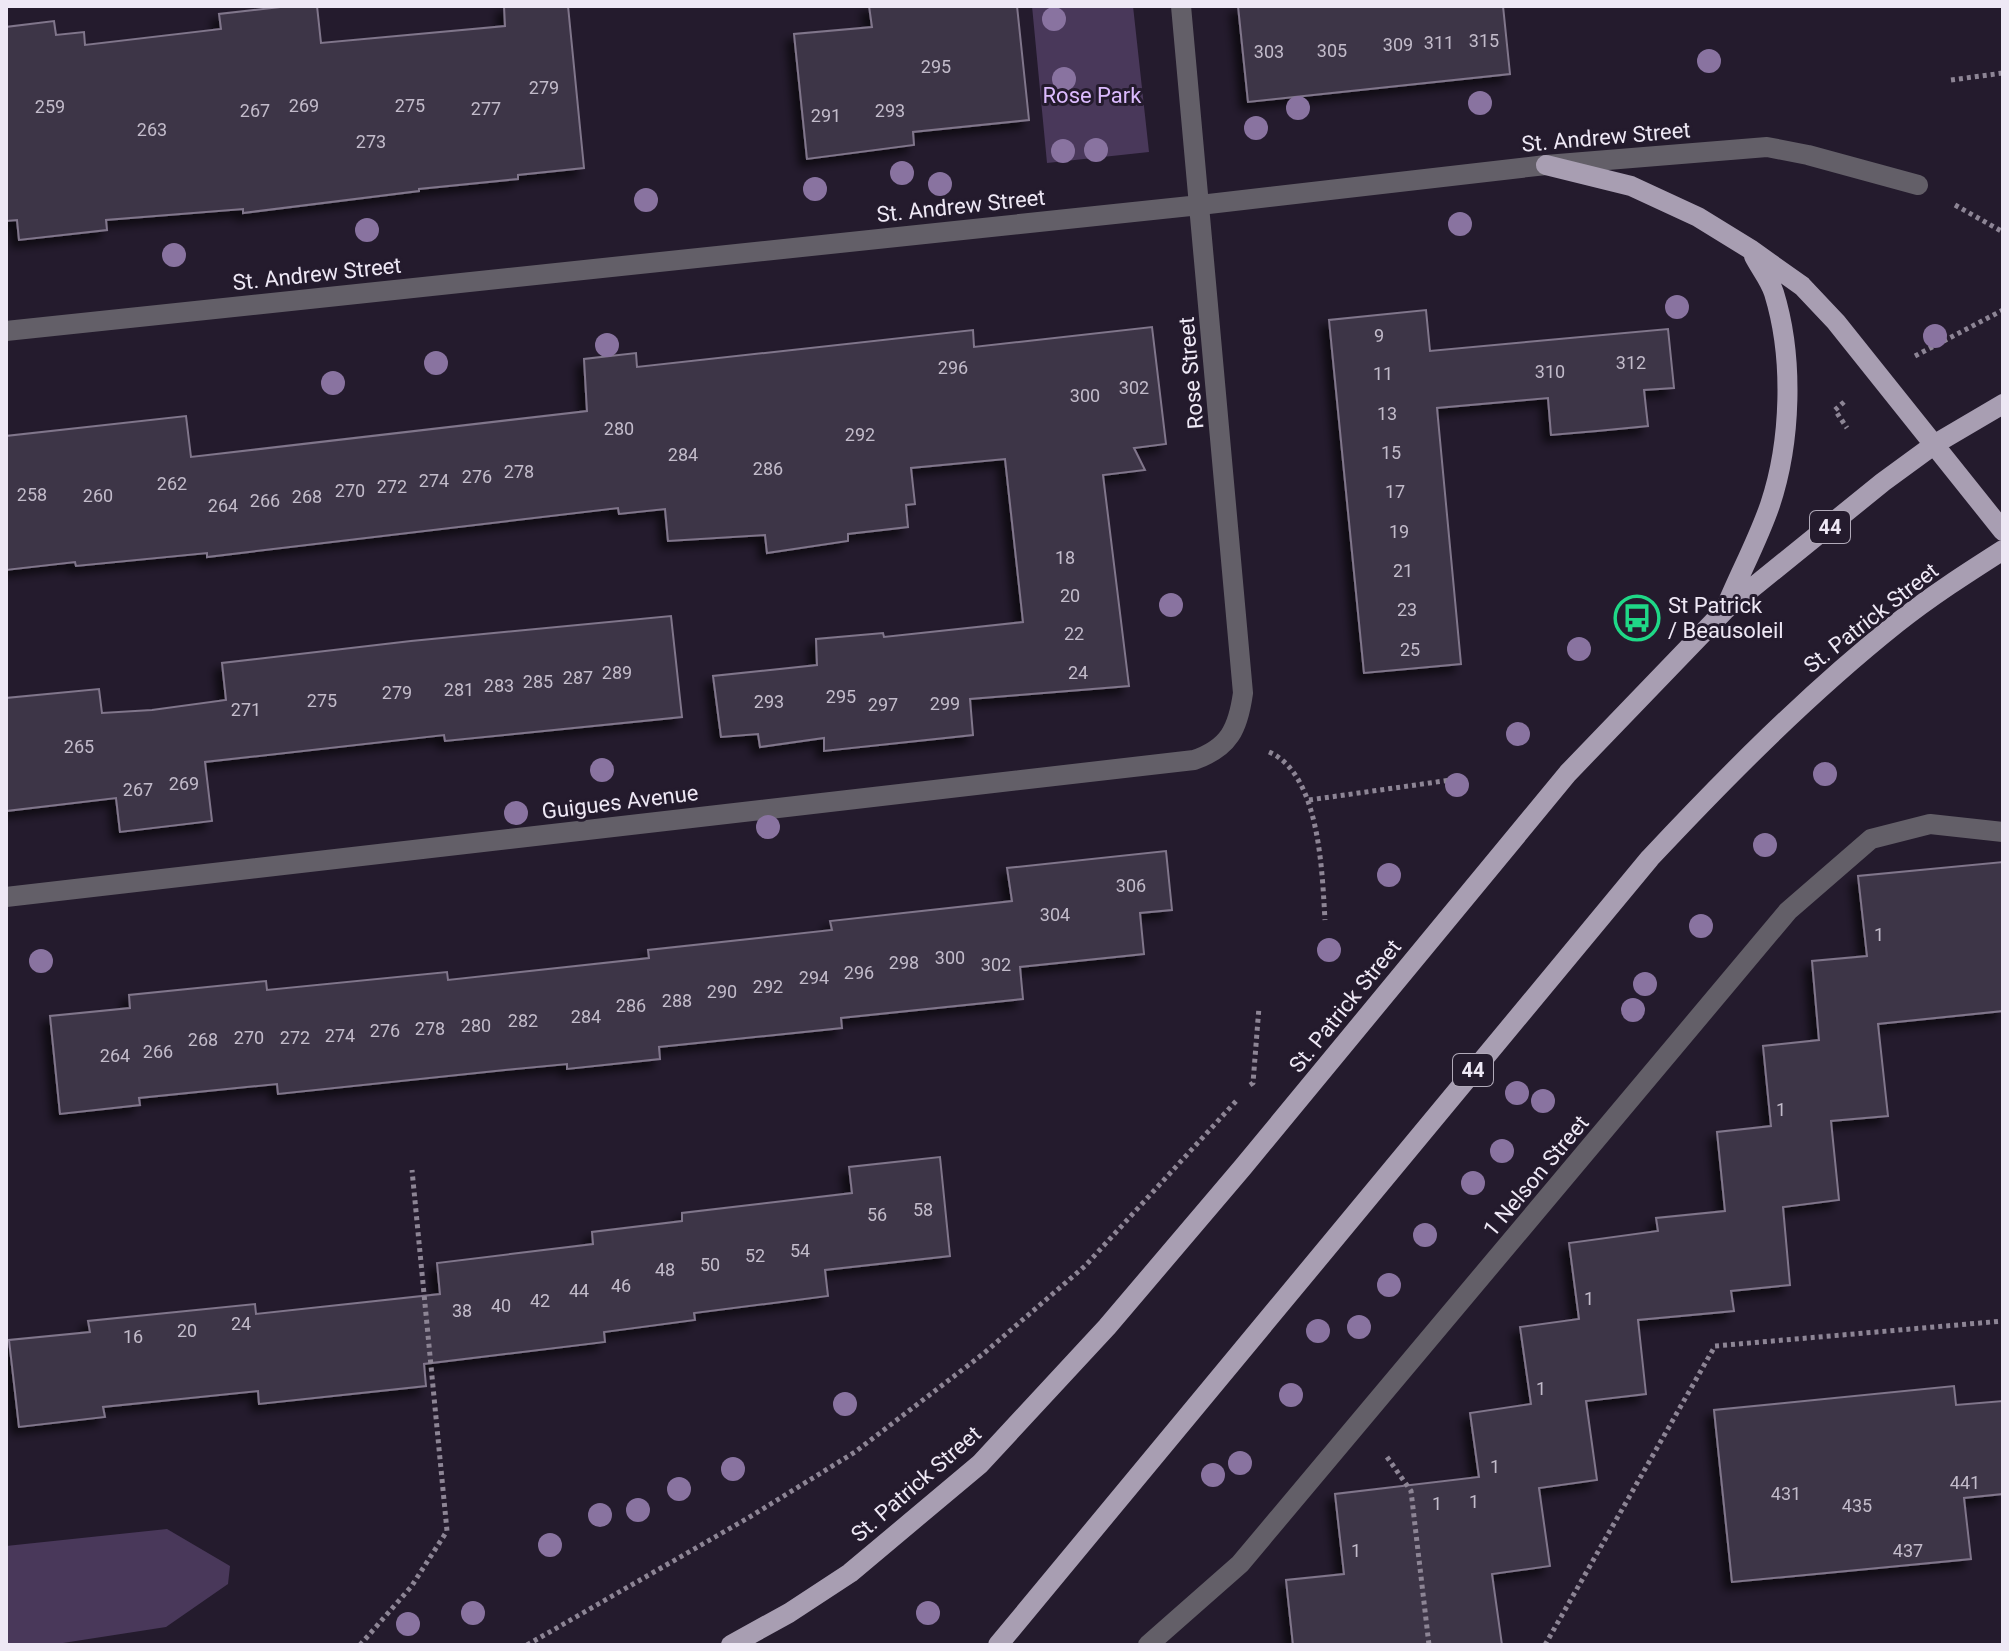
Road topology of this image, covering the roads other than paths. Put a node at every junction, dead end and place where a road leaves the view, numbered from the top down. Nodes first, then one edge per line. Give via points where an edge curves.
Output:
1 (1181, 6) edge
2 (1546, 165) junction
3 (1918, 185) road end
4 (1200, 205) junction
5 (1750, 249) junction
6 (6, 331) edge
7 (2003, 404) edge
8 (1935, 444) junction
9 (2003, 531) edge
10 (2003, 550) edge
11 (1725, 610) junction
12 (1231, 735) joint
13 (2003, 832) edge
14 (6, 897) edge
15 (731, 1645) edge
16 (998, 1645) edge
17 (1148, 1645) edge

1 - 4 street, Rose Street
2 - 3 street, St. Andrew Street via 1767,147
2 - 4 street, St. Andrew Street
2 - 5 main road via 1631,186
4 - 6 street, St. Andrew Street
4 - 12 street, Rose Street via 1243,693
5 - 8 main road via 1802,286
5 - 11 main road via 1774,292 1784,341 1788,412 1770,505
7 - 8 main road, St. Patrick Street / 44
8 - 9 main road
8 - 11 main road, St. Patrick Street / 44
10 - 16 main road, St. Patrick Street / 44 via 1899,621 1815,692 1650,858
11 - 15 main road, St. Patrick Street / 44 via 1568,773 1117,1316 980,1464 850,1573
12 - 14 street, Guigues Avenue via 1215,753 1194,760
13 - 17 street, 1 Nelson Street via 1930,824 1871,839 1788,911 1240,1564

